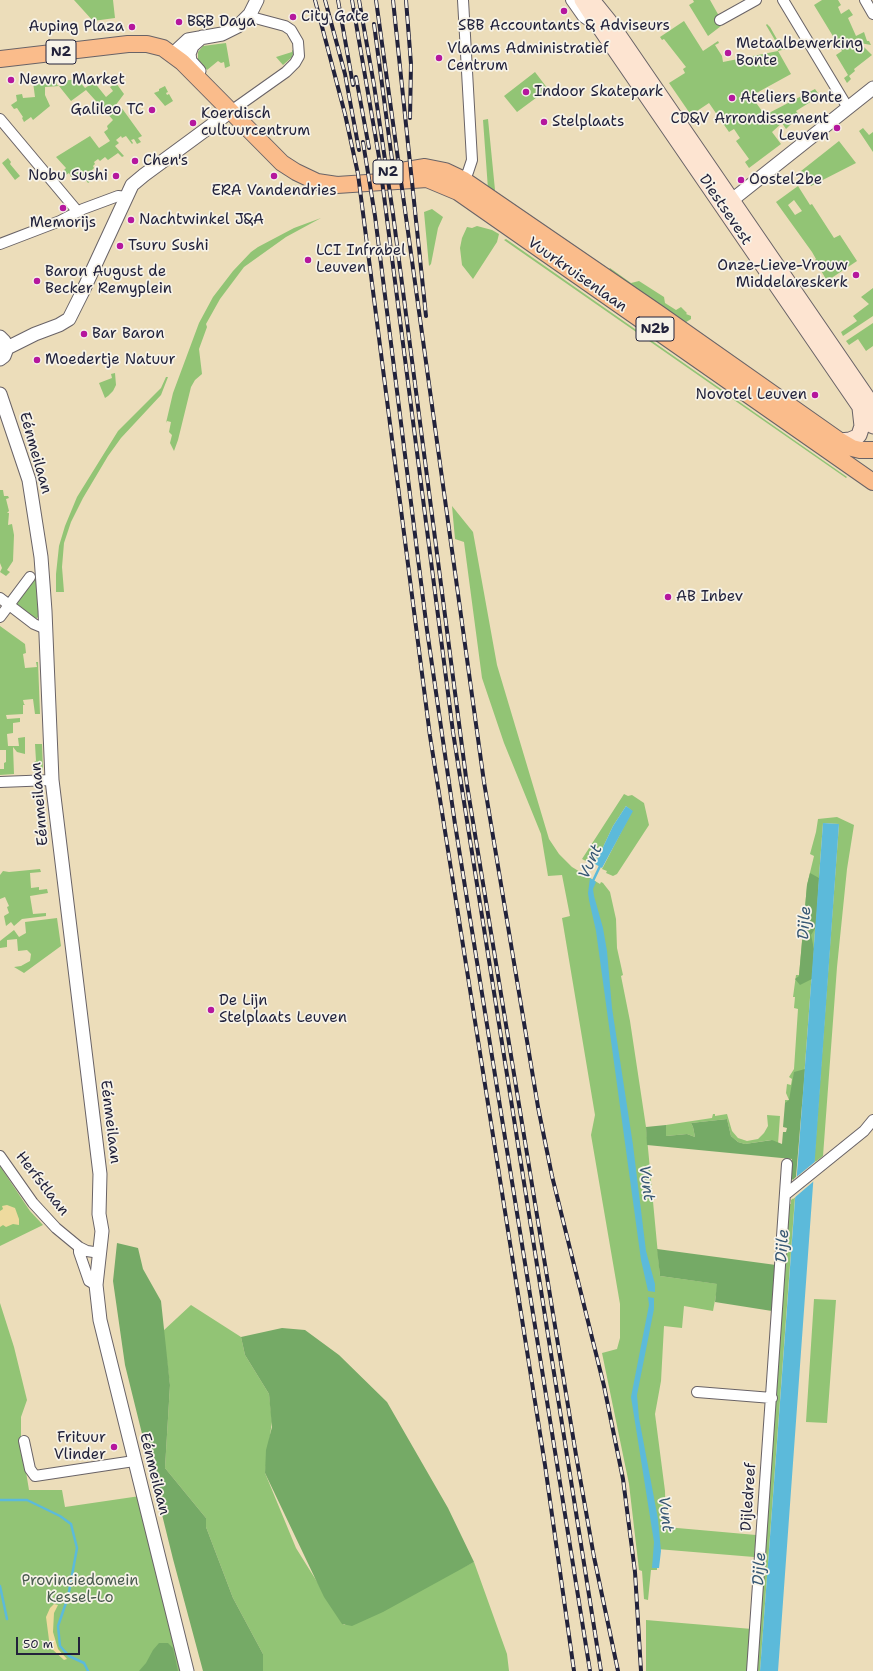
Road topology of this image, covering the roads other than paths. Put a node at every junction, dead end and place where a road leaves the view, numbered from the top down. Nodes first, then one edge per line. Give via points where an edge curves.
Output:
1 (257, 0) edge
2 (463, 0) edge
3 (571, 0) edge
4 (582, 0) edge
5 (592, 0) edge
6 (600, 0) edge
7 (756, 0) edge
8 (783, 0) edge
9 (865, 0) edge
10 (250, 14) junction
11 (873, 14) edge
12 (720, 20) dead end
13 (605, 25) junction
14 (204, 36) junction
15 (173, 54) junction
16 (0, 59) edge
17 (200, 79) junction
18 (873, 88) edge
19 (848, 108) junction
20 (231, 111) junction
21 (0, 119) edge
22 (461, 186) junction
23 (127, 196) junction
24 (732, 200) junction
25 (78, 212) junction
26 (0, 244) edge
27 (4, 342) edge
28 (0, 359) edge
29 (0, 394) edge
30 (866, 406) edge
31 (873, 426) edge
32 (840, 441) junction
33 (873, 450) edge
34 (873, 482) edge
35 (30, 577) dead end
36 (0, 598) edge
37 (9, 605) junction
38 (0, 617) edge
39 (46, 629) junction
40 (52, 780) junction
41 (0, 782) edge
42 (873, 1120) edge
43 (0, 1156) edge
44 (787, 1164) dead end
45 (786, 1190) junction
46 (78, 1247) junction
47 (97, 1252) junction
48 (92, 1280) junction
49 (697, 1392) dead end
50 (772, 1398) junction
51 (24, 1441) dead end
52 (134, 1461) junction
53 (187, 1671) edge
54 (752, 1671) edge

1 - 10 street
2 - 22 street via 472,160
3 - 13 street, Diestsevest via 583,17
4 - 13 main road
5 - 13 main road
6 - 13 street, Diestsevest
7 - 12 street
8 - 19 street
9 - 11 street
10 - 14 street via 230,31
10 - 20 street via 291,30 298,42 299,56 286,72
13 - 24 main road, Diestsevest
13 - 30 main road, Diestsevest
14 - 15 street via 188,40
14 - 17 street via 192,46 189,54 190,61 200,72
15 - 16 main road, N2 via 159,46 138,43
15 - 17 main road, N2
17 - 20 main road, N2
18 - 19 street
19 - 24 street
20 - 22 main road, N2 via 282,162 310,179 337,185 427,179
20 - 23 street via 135,182
21 - 25 street
22 - 32 main road, Vuurkruisenlaan / N2b via 658,313
22 - 34 main road, Vuurkruisenlaan / N2b
23 - 25 street via 118,196
23 - 27 street via 72,315 59,325
24 - 30 main road, Diestsevest
25 - 26 street
27 - 28 street via 4,356
29 - 39 street, Eénmeilaan via 29,480 41,557
30 - 31 main road, Diestsevest
30 - 32 main road via 857,437
32 - 33 main road, Vuurkruisenlaan / N2b via 852,448
35 - 37 street
36 - 37 street
37 - 38 street
37 - 39 street via 34,624
39 - 40 street, Eénmeilaan
40 - 41 street
40 - 47 street, Eénmeilaan via 100,1174 99,1214 94,1231
42 - 45 street via 864,1131
43 - 46 street, Herfstlaan via 33,1203
44 - 45 street, Dijledreef
45 - 50 street, Dijledreef
46 - 47 street, Herfstlaan
46 - 48 street
47 - 48 street, Eénmeilaan
48 - 52 street, Eénmeilaan
49 - 50 street
50 - 54 street, Dijledreef
51 - 52 street via 30,1469 35,1476
52 - 53 street, Eénmeilaan

